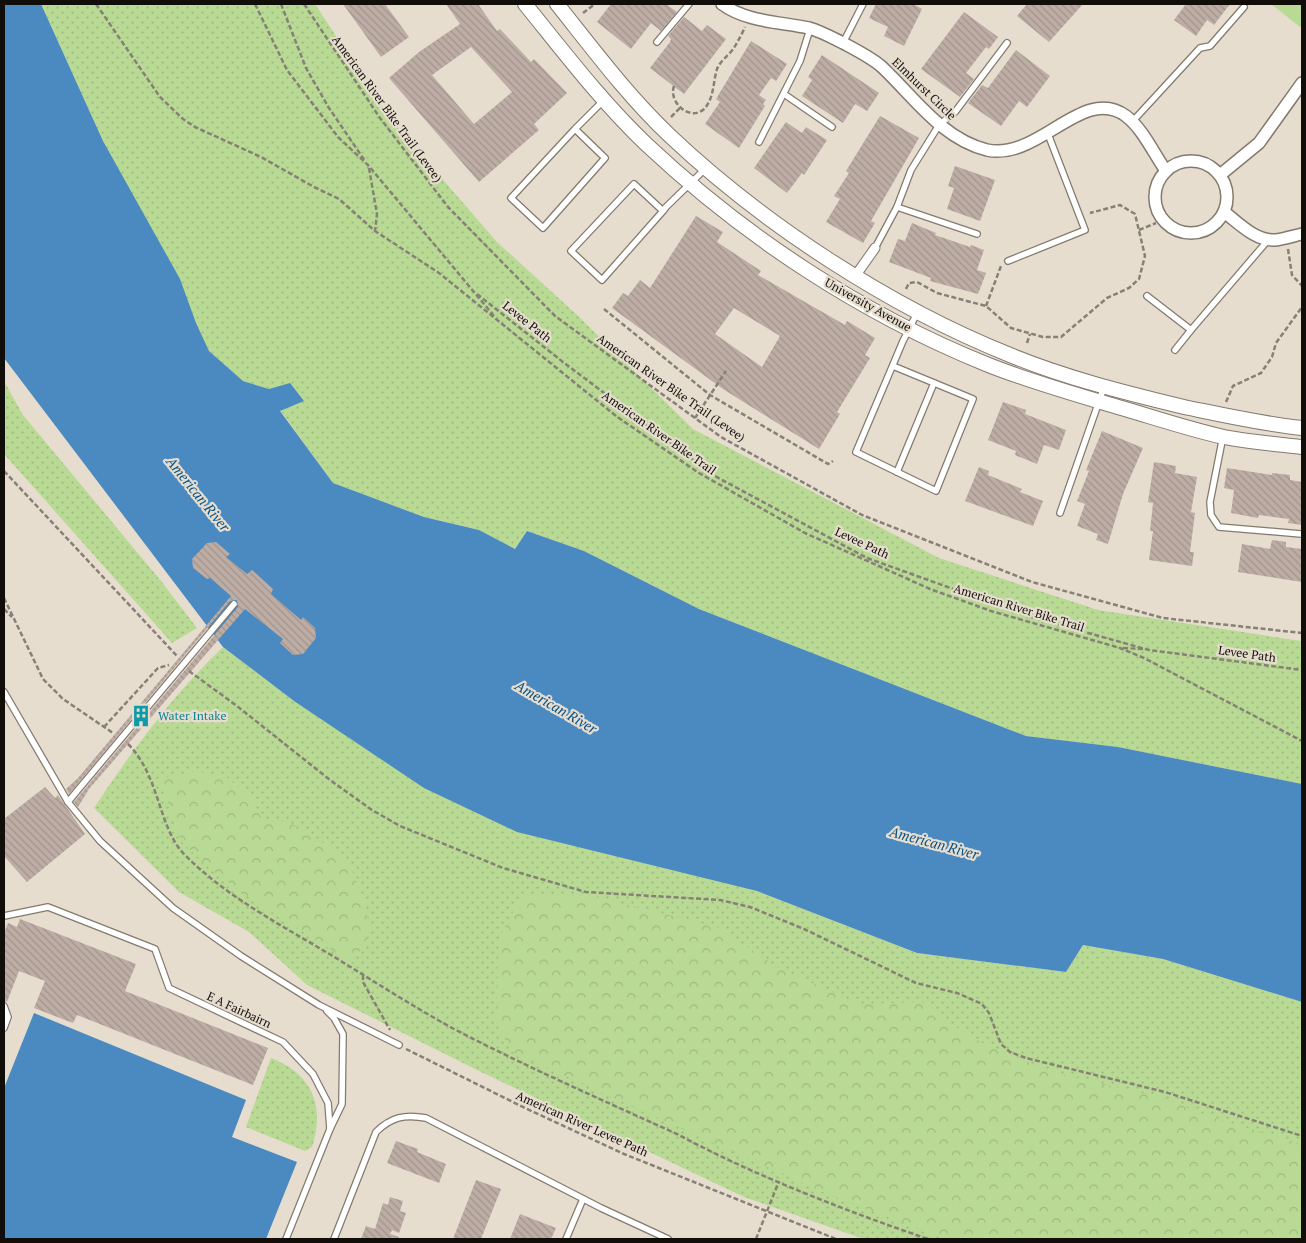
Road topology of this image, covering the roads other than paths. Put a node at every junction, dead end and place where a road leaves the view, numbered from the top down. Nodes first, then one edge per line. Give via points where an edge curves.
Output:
1 (526, 4) edge
2 (557, 4) edge
3 (689, 4) edge
4 (722, 4) edge
5 (863, 4) edge
6 (1244, 7) dead end
7 (810, 29) junction
8 (657, 42) dead end
9 (843, 43) junction
10 (1007, 43) dead end
11 (1302, 83) edge
12 (784, 94) junction
13 (604, 100) junction
14 (1132, 122) junction
15 (939, 125) junction
16 (832, 127) dead end
17 (575, 129) junction
18 (1048, 134) junction
19 (759, 142) dead end
20 (706, 168) junction
21 (1166, 171) junction
22 (1220, 176) junction
23 (690, 184) junction
24 (897, 207) junction
25 (663, 211) junction
26 (1224, 212) junction
27 (977, 234) dead end
28 (1302, 234) edge
29 (1269, 239) junction
30 (875, 248) joint
31 (1008, 262) road end
32 (856, 275) junction
33 (1147, 296) dead end
34 (918, 311) junction
35 (909, 328) junction
36 (1191, 330) junction
37 (1174, 350) dead end
38 (893, 366) junction
39 (934, 383) junction
40 (1104, 386) junction
41 (1099, 401) junction
42 (1302, 428) edge
43 (1223, 436) junction
44 (1302, 447) edge
45 (897, 472) junction
46 (1060, 513) dead end
47 (1301, 534) dead end
48 (234, 604) dead end
49 (4, 692) edge
50 (6, 698) edge
51 (68, 802) junction
52 (4, 916) edge
53 (319, 1005) junction
54 (4, 1006) edge
55 (4, 1028) edge
56 (399, 1045) road end
57 (330, 1129) junction
58 (583, 1199) junction
59 (286, 1239) edge
60 (334, 1239) edge
61 (566, 1239) edge
62 (668, 1239) edge

1 - 13 street, University Avenue
2 - 20 street, University Avenue via 628,92
3 - 8 lane
4 - 7 street, Elmhurst Circle via 749,17
5 - 9 lane
6 - 14 lane via 1210,46 1200,48
7 - 9 street, Elmhurst Circle
7 - 12 lane via 800,61
9 - 15 street, Elmhurst Circle via 880,65
10 - 15 lane via 955,112
11 - 22 street via 1259,143
12 - 16 lane
12 - 19 lane
13 - 17 lane
13 - 23 street, University Avenue
14 - 18 street, Elmhurst Circle via 1114,110 1096,108 1079,113
14 - 21 street, Elmhurst Circle
15 - 18 street, Elmhurst Circle via 972,145 990,150 1010,150
15 - 24 lane via 911,170
17 - 17 lane via 511,198 544,228 605,158
18 - 31 lane via 1085,230
20 - 23 lane
20 - 32 street, University Avenue via 754,207
21 - 22 street via 1179,163 1194,161 1208,166
21 - 26 street via 1159,182 1156,206 1171,226 1182,232 1201,231 1217,222
22 - 26 street via 1227,193
23 - 25 lane
23 - 35 street, University Avenue via 729,216 831,286
24 - 27 lane
24 - 30 lane
25 - 25 lane via 602,280 571,251 634,184
26 - 29 street via 1248,230
28 - 29 street
29 - 36 lane
30 - 32 street
32 - 34 street, University Avenue
33 - 36 lane
34 - 35 lane
34 - 40 street, University Avenue via 1010,355
35 - 38 lane
35 - 41 street, University Avenue via 986,364
36 - 37 lane
38 - 39 lane
38 - 45 lane via 856,452
39 - 45 lane
39 - 45 lane via 973,399 936,491
40 - 41 lane
40 - 42 street, University Avenue via 1226,416
41 - 43 street, University Avenue
41 - 46 lane
43 - 44 street, University Avenue
43 - 47 lane via 1210,502 1211,515 1219,526
48 - 51 lane, bridge
49 - 50 lane
50 - 51 lane
51 - 53 lane via 100,840 173,908
52 - 57 lane, E A Fairbairn via 48,907 155,949 169,988 283,1042 313,1074 328,1103
53 - 56 lane
53 - 57 lane via 334,1018 343,1034 342,1104
54 - 55 lane via 8,1017
57 - 59 lane, E A Fairbairn
58 - 60 lane via 426,1118 403,1116 382,1126 371,1140
58 - 61 lane
58 - 62 lane

